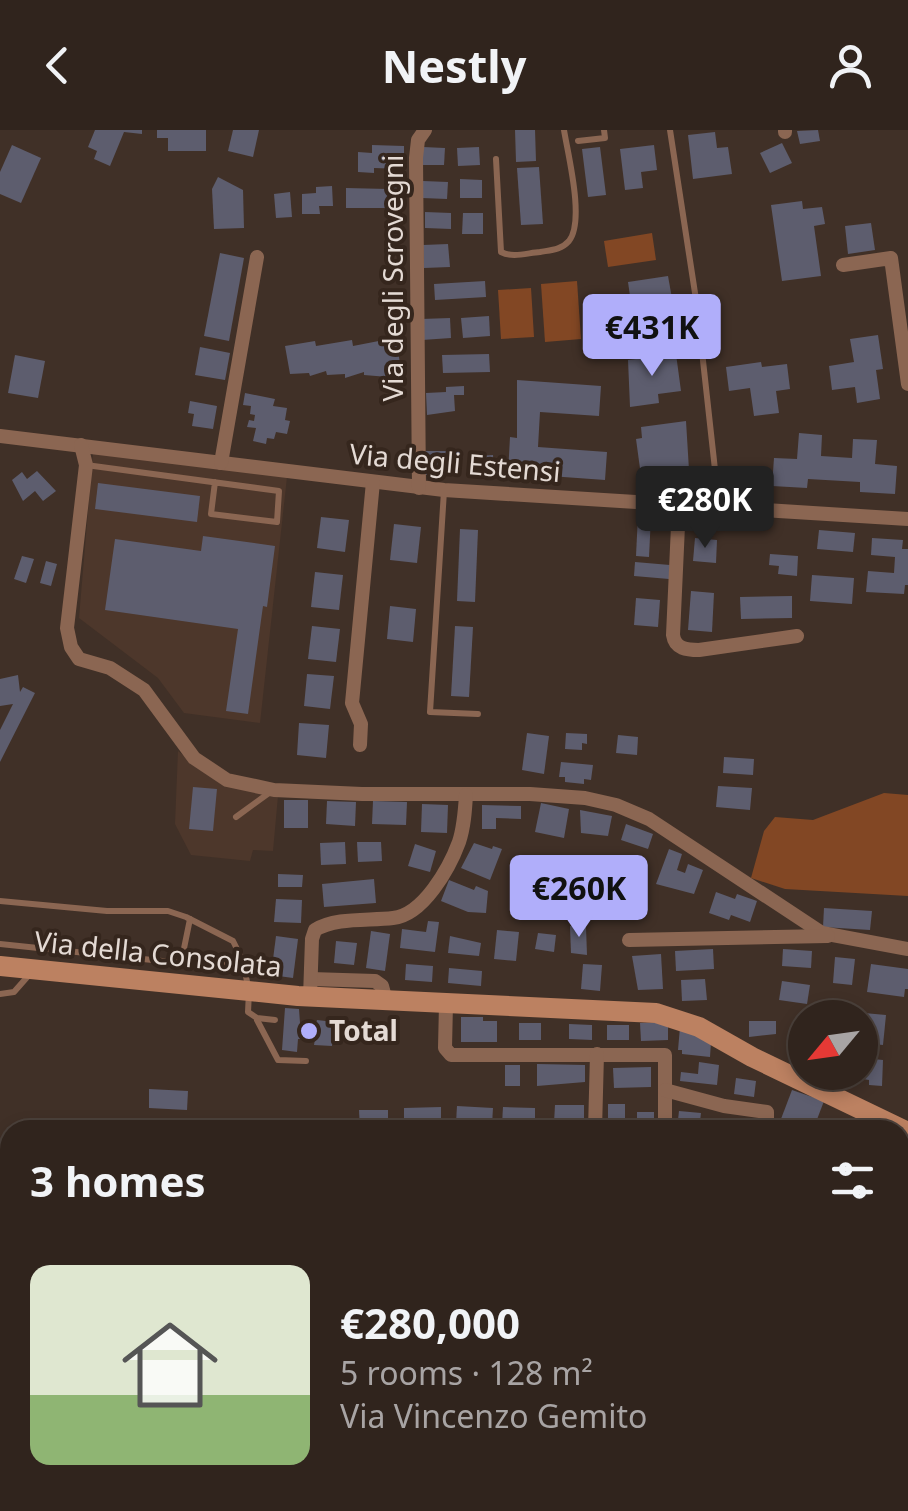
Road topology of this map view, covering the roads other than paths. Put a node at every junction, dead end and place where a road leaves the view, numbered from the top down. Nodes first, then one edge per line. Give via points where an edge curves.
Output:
1 (425, 130) edge
2 (564, 130) edge
3 (604, 130) edge
4 (670, 130) edge
5 (578, 142) dead end
6 (496, 160) dead end
7 (257, 257) dead end
8 (842, 264) dead end
9 (908, 384) edge
10 (0, 436) edge
11 (81, 445) junction
12 (222, 463) junction
13 (86, 466) junction
14 (215, 482) junction
15 (373, 482) junction
16 (418, 488) junction
17 (444, 490) junction
18 (679, 504) junction
19 (718, 506) junction
20 (908, 519) edge
21 (798, 636) dead end
22 (478, 714) dead end
23 (360, 745) dead end
24 (274, 790) junction
25 (466, 795) junction
26 (236, 818) dead end
27 (0, 901) edge
28 (190, 919) junction
29 (829, 936) junction
30 (628, 940) dead end
31 (0, 944) edge
32 (908, 949) edge
33 (243, 961) junction
34 (181, 963) junction
35 (0, 966) edge
36 (32, 969) junction
37 (311, 988) junction
38 (249, 992) junction
39 (0, 994) edge
40 (446, 1004) junction
41 (256, 1018) junction
42 (275, 1020) dead end
43 (597, 1054) junction
44 (306, 1062) dead end
45 (665, 1090) junction
46 (595, 1120) edge
47 (664, 1120) edge
48 (766, 1120) edge
49 (883, 1120) edge

1 - 16 street, Via degli Scrovegni via 416,151
2 - 6 lane via 576,220 566,245 555,250 500,252
3 - 5 lane via 605,138
4 - 19 lane
7 - 12 street
8 - 9 street via 890,258
10 - 11 street, Via degli Estensi
11 - 12 street, Via degli Estensi
11 - 13 street
12 - 15 street, Via degli Estensi
13 - 14 lane
13 - 24 street via 67,628 72,650 144,690 203,767
14 - 14 lane via 212,514 277,522 279,491
15 - 16 street, Via degli Estensi
15 - 23 street via 352,703
16 - 17 street, Via degli Estensi
17 - 18 street, Via degli Estensi
17 - 22 lane via 430,712
18 - 19 street, Via degli Estensi
18 - 21 street via 676,644 699,650
19 - 20 street, Via degli Estensi
24 - 25 street
24 - 26 lane
25 - 29 street via 572,797 630,809
25 - 37 street via 458,843 424,898 400,917 318,928
27 - 28 lane via 168,911
28 - 33 lane via 233,940
28 - 34 lane
29 - 30 street
29 - 32 street
31 - 34 lane
33 - 34 lane
33 - 38 lane
35 - 36 main road, Via della Consolata
36 - 38 main road, Via della Consolata
36 - 39 lane via 14,992
37 - 38 main road, Via della Consolata
37 - 40 main road, Via della Consolata
38 - 41 lane via 248,1012
40 - 43 street via 445,1048 451,1056
40 - 49 main road, Via della Consolata via 673,1017
41 - 42 lane
41 - 44 lane via 278,1060
43 - 45 street via 664,1055
43 - 46 street
45 - 47 street
45 - 48 street via 766,1112

